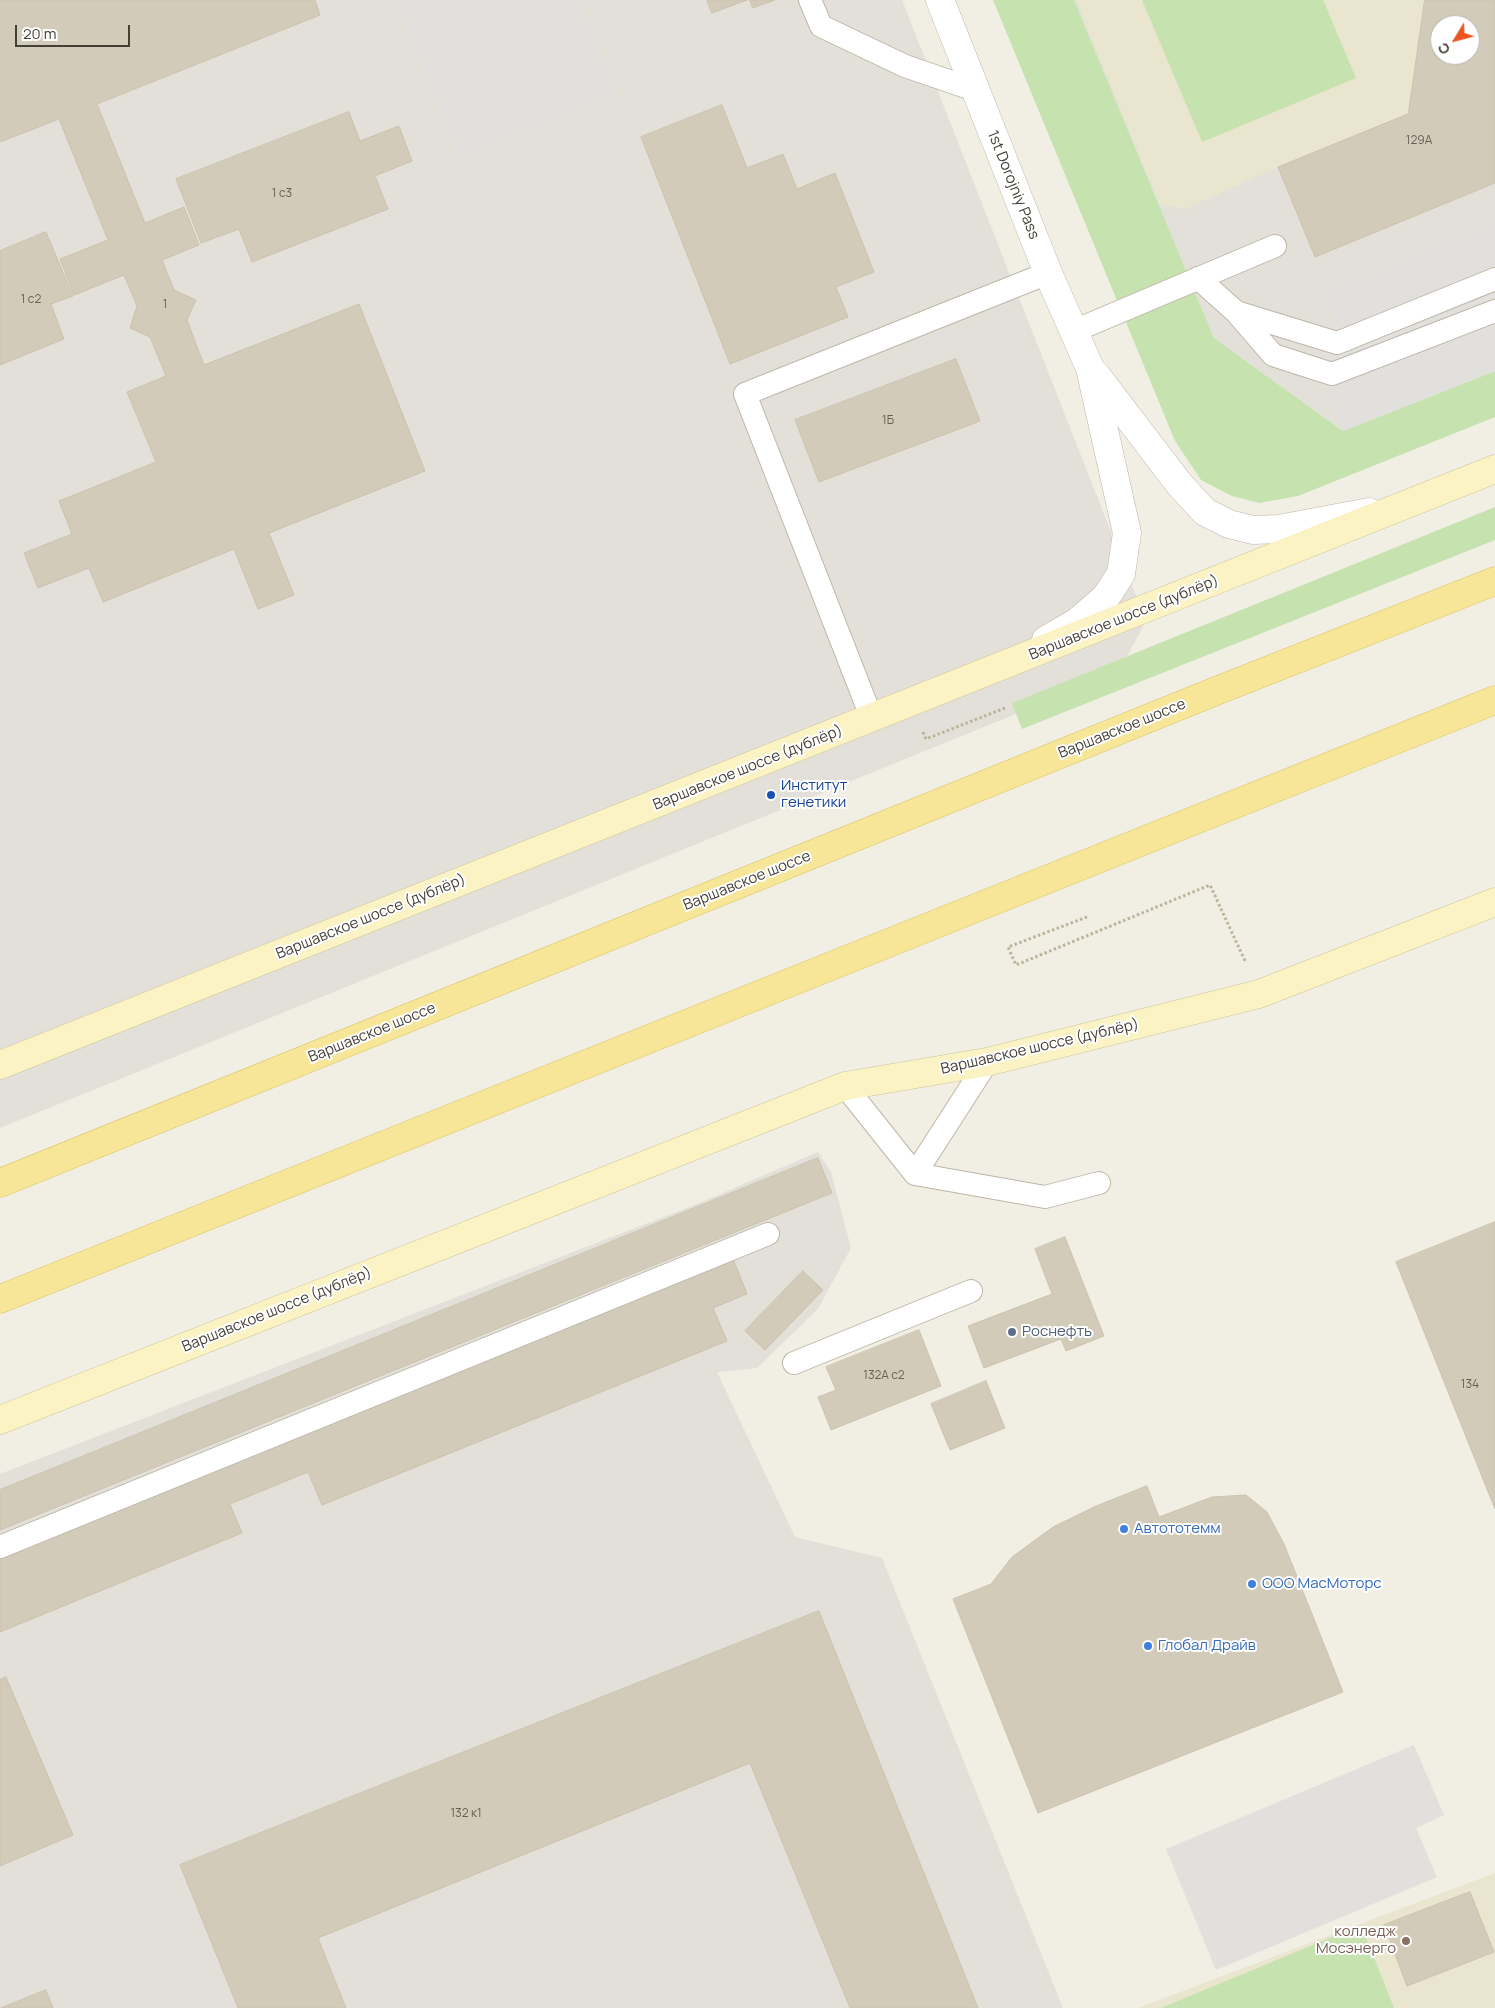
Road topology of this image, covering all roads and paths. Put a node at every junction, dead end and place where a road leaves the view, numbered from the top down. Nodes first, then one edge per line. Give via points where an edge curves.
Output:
1 (810, 0) edge
2 (940, 0) edge
3 (974, 90) junction
4 (1275, 246) dead end
5 (1048, 273) junction
6 (1198, 278) junction
7 (1495, 279) edge
8 (1236, 312) junction
9 (1495, 312) edge
10 (1074, 331) junction
11 (1090, 368) junction
12 (1495, 470) edge
13 (1404, 506) junction
14 (1495, 582) edge
15 (997, 669) junction
16 (1495, 700) edge
17 (1005, 708) dead end
18 (872, 719) junction
19 (926, 739) dead end
20 (1495, 902) edge
21 (1087, 916) dead end
22 (1259, 994) junction
23 (987, 1062) junction
24 (0, 1065) edge
25 (845, 1086) junction
26 (915, 1174) junction
27 (0, 1183) edge
28 (1100, 1183) dead end
29 (768, 1234) dead end
30 (971, 1291) dead end
31 (0, 1299) edge
32 (794, 1362) dead end
33 (0, 1420) edge
34 (0, 1547) edge

1 - 3 lane via 821,26 905,66
2 - 3 street, 1st Dorojniy Pass
3 - 5 street, 1st Dorojniy Pass
4 - 6 lane
5 - 10 street, 1st Dorojniy Pass
5 - 18 lane via 745,394
6 - 8 lane
6 - 10 lane
7 - 8 lane via 1337,343
8 - 9 lane via 1273,354 1332,374
10 - 11 street, 1st Dorojniy Pass
11 - 13 street via 1180,485 1205,512 1229,524 1253,530 1279,529
11 - 15 street via 1127,533 1121,574 1106,597 1076,622
12 - 13 main road, Варшавское шоссе (дублёр)
13 - 15 main road, Варшавское шоссе (дублёр)
14 - 27 main road, Варшавское шоссе via 1216,691
15 - 18 main road, Варшавское шоссе (дублёр)
16 - 31 main road
17 - 19 path
18 - 24 main road, Варшавское шоссе (дублёр)
20 - 22 main road, Варшавское шоссе (дублёр)
21 - 22 path via 1008,948 1016,965 1210,885
22 - 23 main road, Варшавское шоссе (дублёр)
23 - 25 main road, Варшавское шоссе (дублёр)
23 - 26 lane
25 - 26 lane
25 - 33 main road, Варшавское шоссе (дублёр)
26 - 28 lane via 1045,1197
29 - 34 lane
30 - 32 lane

